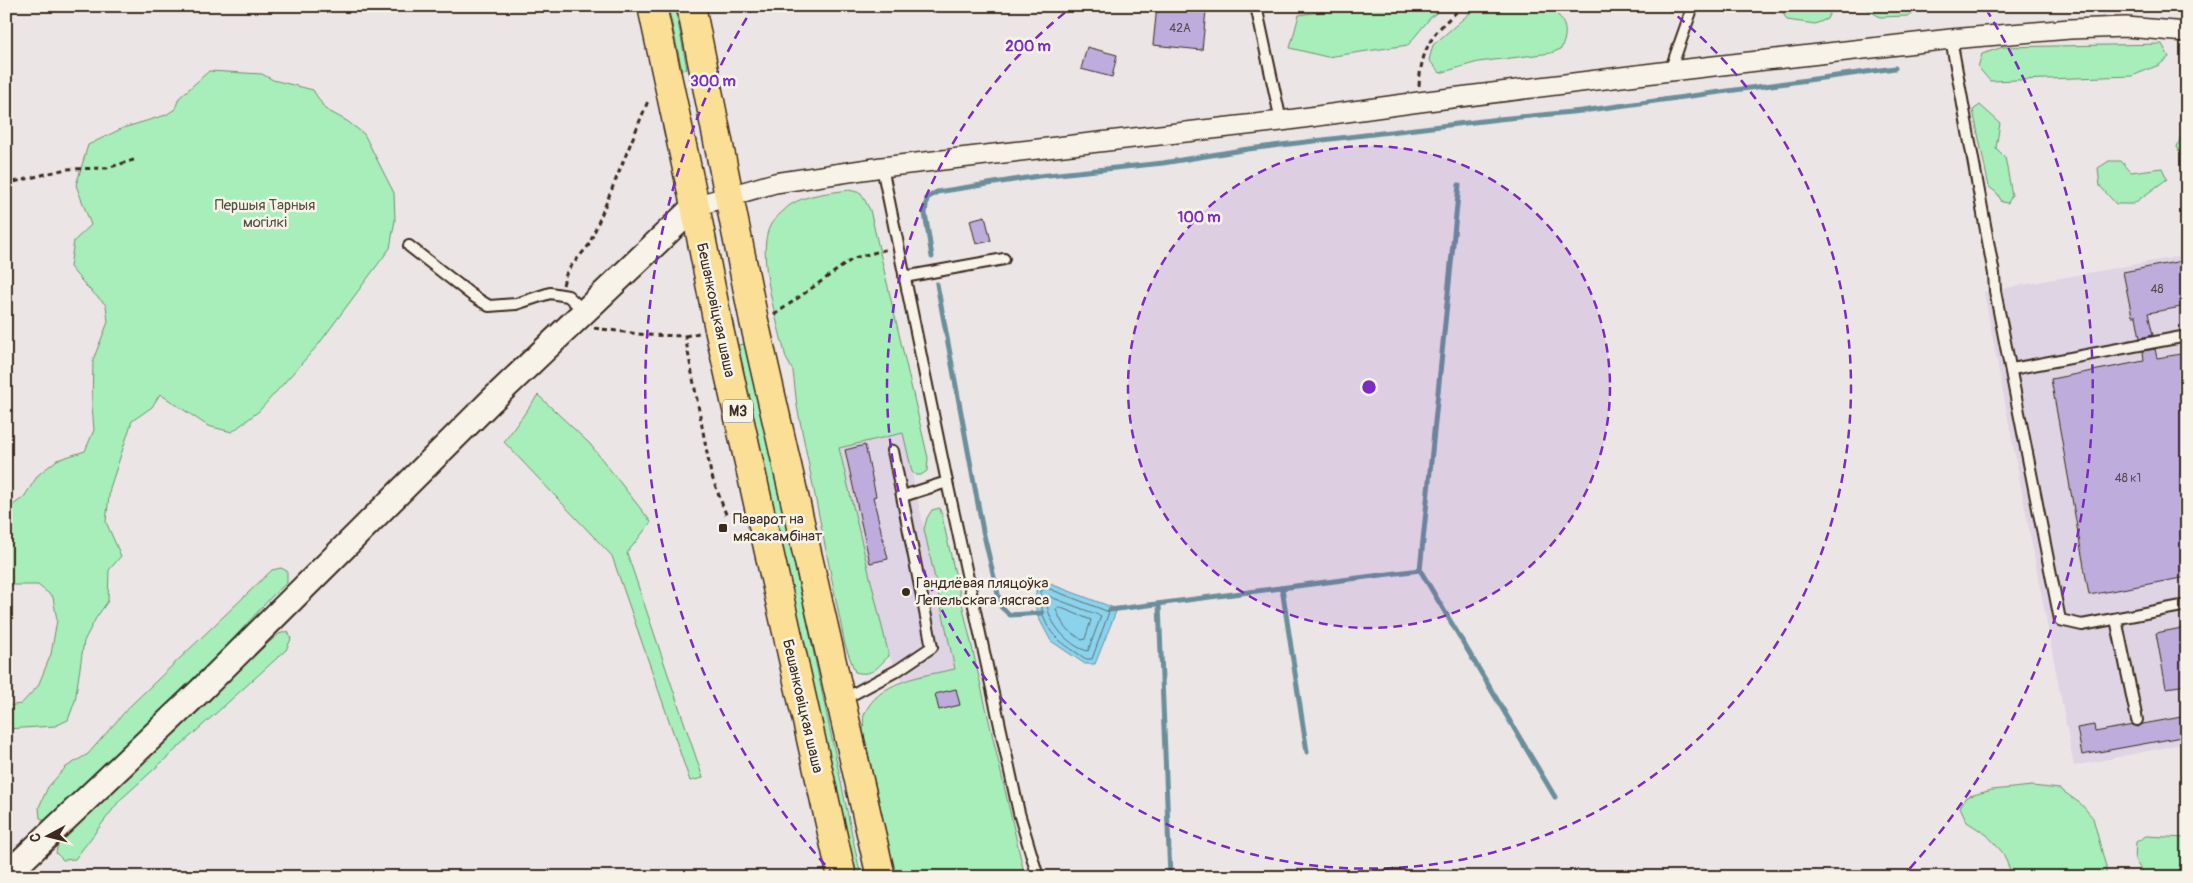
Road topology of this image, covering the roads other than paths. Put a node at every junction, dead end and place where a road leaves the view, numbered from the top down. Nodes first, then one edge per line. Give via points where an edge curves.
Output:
1 (652, 6) edge
2 (691, 6) edge
3 (1256, 6) edge
4 (1693, 6) edge
5 (2187, 32) edge
6 (1951, 39) junction
7 (1670, 71) junction
8 (1280, 121) junction
9 (882, 167) junction
10 (729, 196) junction
11 (696, 206) junction
12 (409, 246) dead end
13 (1004, 259) dead end
14 (904, 277) junction
15 (578, 319) junction
16 (2187, 336) edge
17 (2012, 369) junction
18 (893, 452) dead end
19 (947, 482) junction
20 (903, 496) junction
21 (2187, 605) edge
22 (2116, 619) junction
23 (841, 701) junction
24 (2137, 720) dead end
25 (12, 871) edge
26 (842, 877) edge
27 (881, 877) edge
28 (1038, 877) edge

1 - 11 main road, Бешанковіцкая шаша / М3
2 - 10 main road, М3
3 - 8 lane
4 - 7 lane
5 - 6 street via 2126,27
6 - 7 street
6 - 17 lane
7 - 8 street
8 - 9 street
9 - 10 street via 775,183
9 - 14 lane
10 - 11 street
10 - 23 main road, М3 via 783,452
11 - 15 street
11 - 26 main road, Бешанковіцкая шаша / М3 via 719,328
12 - 15 lane via 489,306 516,304 550,293 568,296
13 - 14 lane
14 - 19 lane
15 - 25 street via 490,401 200,691
16 - 17 lane
17 - 22 lane via 2060,620 2082,625
18 - 20 lane
19 - 20 lane
19 - 28 lane via 1019,812
20 - 23 lane via 932,647
21 - 22 lane
22 - 24 lane
23 - 27 main road, М3

